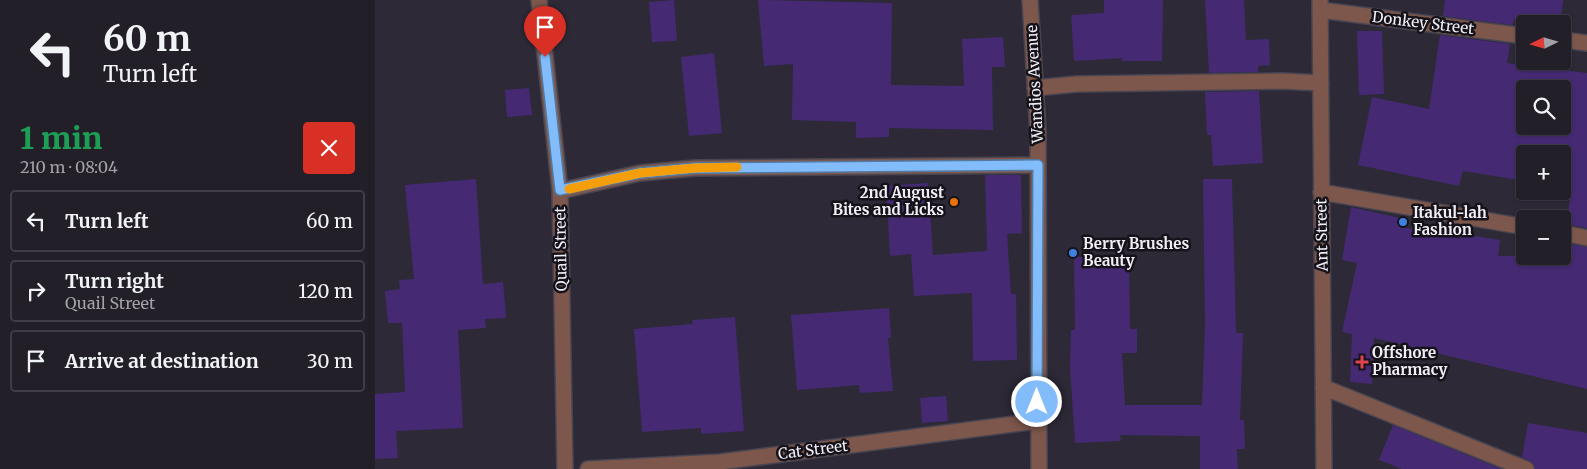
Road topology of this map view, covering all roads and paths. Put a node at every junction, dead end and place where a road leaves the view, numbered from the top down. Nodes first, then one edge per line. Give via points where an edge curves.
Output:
1 (539, 0) edge
2 (1031, 0) edge
3 (1320, 5) edge
4 (1516, 35) edge
5 (1571, 41) edge
6 (1587, 43) edge
7 (1321, 83) junction
8 (1035, 88) junction
9 (1038, 165) junction
10 (560, 190) junction
11 (1321, 192) junction
12 (1516, 225) edge
13 (1571, 235) edge
14 (1587, 238) edge
15 (1323, 387) junction
16 (1037, 421) junction
17 (720, 465) edge
18 (565, 469) edge
19 (588, 469) edge
20 (1039, 469) edge
21 (1324, 469) edge
22 (1527, 469) edge

1 - 10 street, Quail Street
2 - 8 street, Wandios Avenue
3 - 4 street, Donkey Street
3 - 7 street, Ant Street
5 - 6 street
7 - 8 street via 1077,84
7 - 11 street, Ant Street
8 - 9 street, Wandios Avenue
9 - 10 street via 695,168 640,173
9 - 16 street, Wandios Avenue
10 - 18 street, Quail Street
11 - 12 street
11 - 15 street, Ant Street
13 - 14 street
15 - 21 street, Ant Street
15 - 22 street
16 - 17 street, Cat Street
16 - 20 street, Wandios Avenue
17 - 19 street, Cat Street

